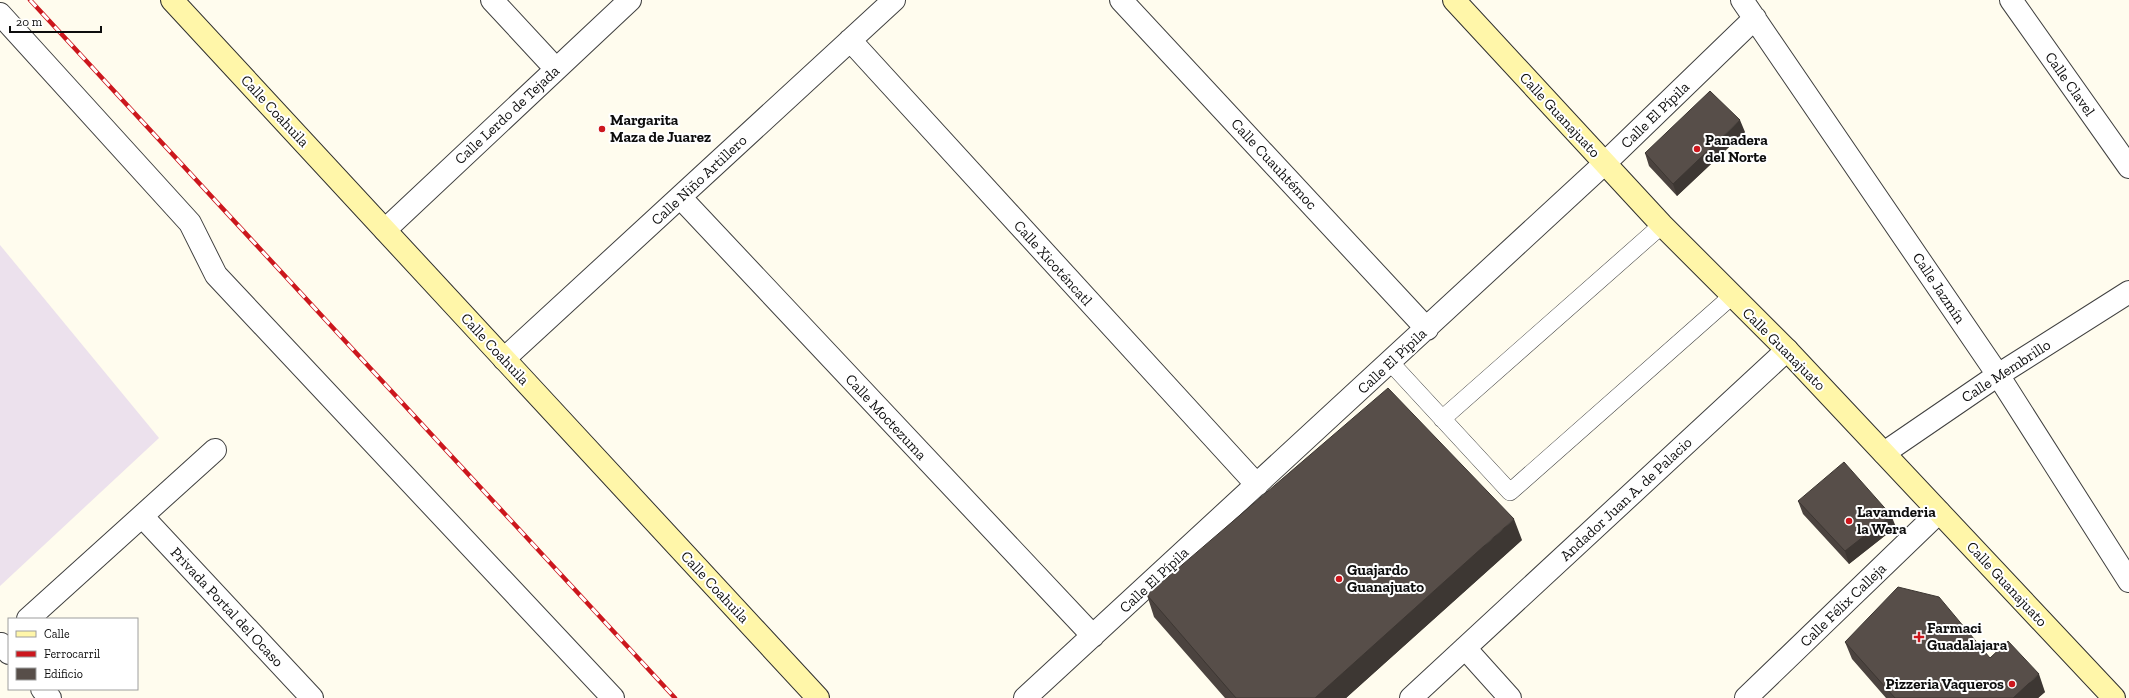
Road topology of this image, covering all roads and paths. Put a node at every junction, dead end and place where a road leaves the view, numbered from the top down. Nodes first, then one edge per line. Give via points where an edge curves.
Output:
1 (172, 0) edge
2 (492, 0) edge
3 (630, 0) edge
4 (894, 0) edge
5 (1121, 0) edge
6 (1454, 0) edge
7 (1742, 0) edge
8 (2011, 0) edge
9 (0, 14) edge
10 (1755, 18) junction
11 (850, 40) junction
12 (556, 69) junction
13 (1605, 163) junction
14 (2129, 167) edge
15 (680, 197) junction
16 (1662, 225) junction
17 (384, 230) junction
18 (2129, 292) edge
19 (1732, 296) junction
20 (1427, 328) junction
21 (1787, 350) junction
22 (504, 359) junction
23 (1390, 362) junction
24 (1998, 375) junction
25 (1442, 419) junction
26 (215, 450) dead end
27 (1884, 453) junction
28 (1256, 485) junction
29 (1939, 512) junction
30 (142, 516) junction
31 (2129, 581) edge
32 (29, 618) edge
33 (1093, 636) junction
34 (1465, 648) junction
35 (43, 690) edge
36 (50, 698) edge
37 (312, 698) edge
38 (613, 698) edge
39 (818, 698) edge
40 (1025, 698) edge
41 (1412, 698) edge
42 (1510, 698) edge
43 (1746, 698) edge
44 (2114, 698) edge

1 - 17 street, Calle Coahuila
2 - 12 street
3 - 12 street, Calle Lerdo de Tejada
4 - 11 street, Calle Niño Artillero
5 - 20 street, Calle Cuauhtémoc
6 - 13 street, Calle Guanajuato
7 - 10 street, Calle Jazmín
8 - 14 street, Calle Clavel
9 - 38 street via 190,223 216,275
10 - 13 street, Calle El Pípila
10 - 24 street, Calle Jazmín
11 - 15 street, Calle Niño Artillero
11 - 28 street, Calle Xicoténcatl
12 - 17 street, Calle Lerdo de Tejada
13 - 16 street, Calle Guanajuato
13 - 20 street, Calle El Pípila
15 - 22 street, Calle Niño Artillero
15 - 33 street, Calle Moctezuma
16 - 19 street, Calle Guanajuato
16 - 25 lane
17 - 22 street, Calle Coahuila
18 - 24 street, Calle Membrillo
19 - 21 street, Calle Guanajuato
19 - 25 lane via 1510,492
20 - 23 street, Calle El Pípila
21 - 27 street, Calle Guanajuato
21 - 34 street, Andador Juan A. de Palacio
22 - 39 street, Calle Coahuila
23 - 25 lane
23 - 28 street, Calle El Pípila
24 - 27 street, Calle Membrillo
24 - 31 street, Calle Jazmín
26 - 30 street
27 - 29 street, Calle Guanajuato
28 - 33 street, Calle El Pípila
29 - 43 street, Calle Félix Calleja
29 - 44 street, Calle Guanajuato
30 - 32 street
30 - 37 street, Privada Portal del Ocaso
33 - 40 street, Calle El Pípila
34 - 41 street, Andador Juan A. de Palacio
34 - 42 street
35 - 36 street

